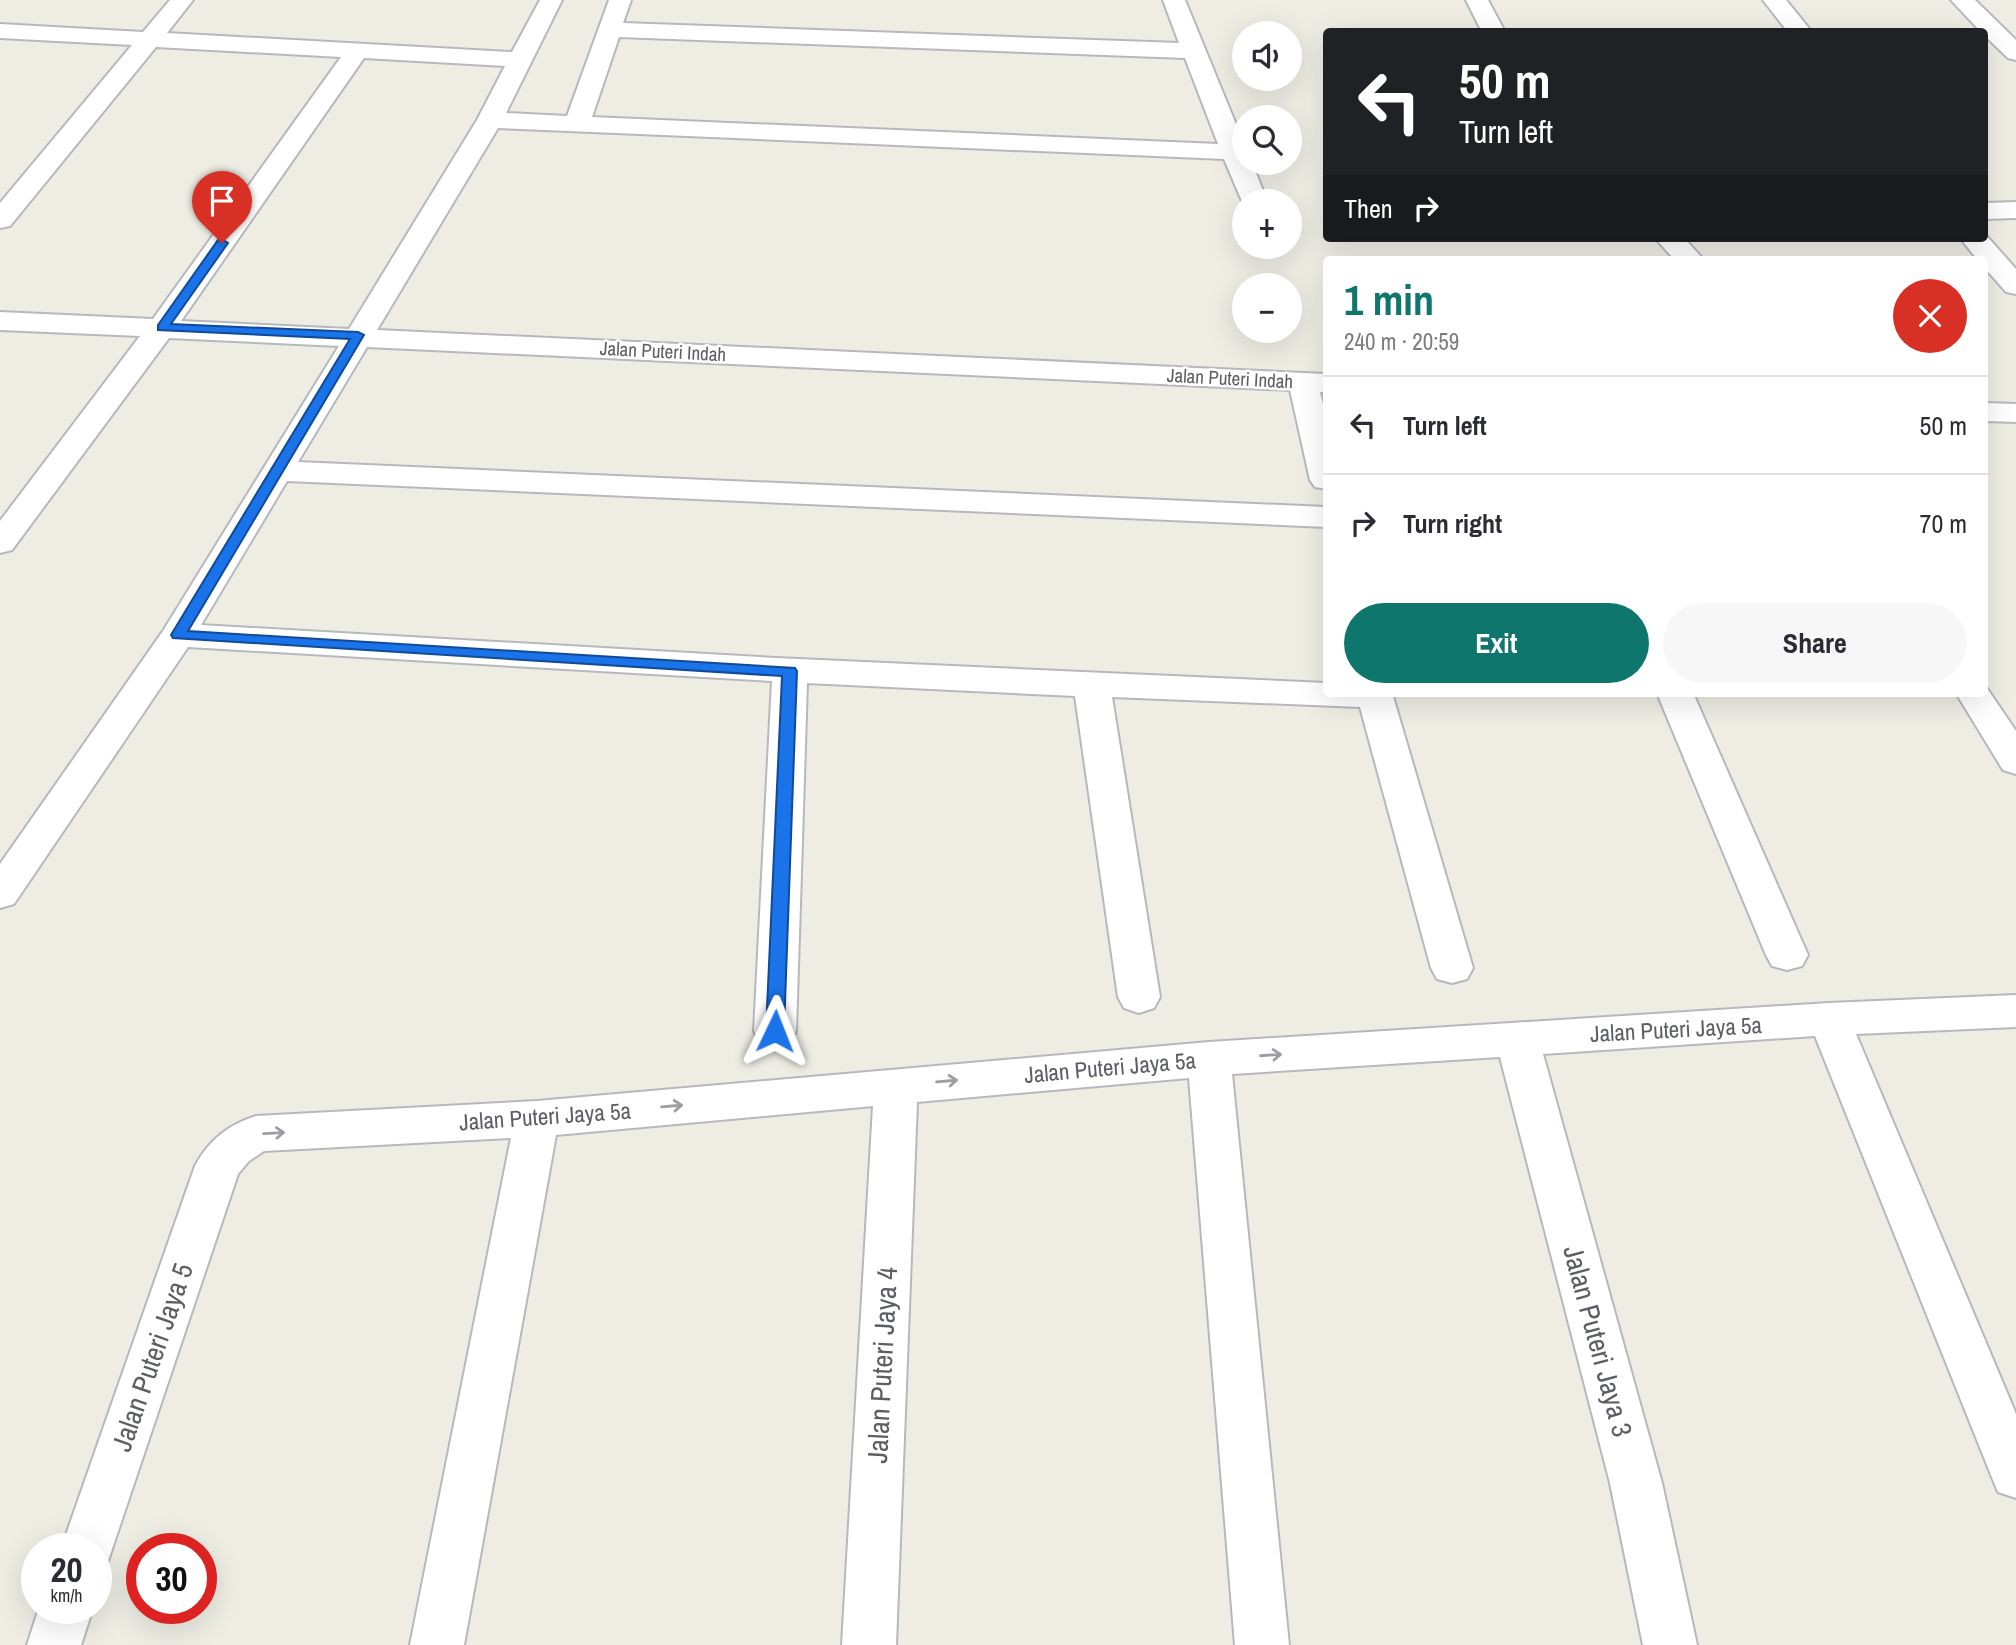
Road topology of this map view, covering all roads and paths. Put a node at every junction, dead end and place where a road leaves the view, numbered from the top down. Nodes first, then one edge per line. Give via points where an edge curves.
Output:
1 (182, 0) edge
2 (551, 0) edge
3 (620, 0) edge
4 (1174, 0) edge
5 (1477, 0) edge
6 (1774, 0) edge
7 (1962, 0) edge
8 (1492, 28) edge
9 (1798, 28) edge
10 (610, 30) junction
11 (0, 32) edge
12 (151, 40) junction
13 (1194, 51) junction
14 (356, 53) junction
15 (2016, 54) edge
16 (519, 60) junction
17 (490, 120) junction
18 (577, 124) junction
19 (1232, 147) edge
20 (1232, 152) edge
21 (2016, 210) edge
22 (1988, 211) edge
23 (0, 220) edge
24 (1673, 242) edge
25 (1978, 242) edge
26 (1686, 256) edge
27 (2016, 286) edge
28 (0, 321) edge
29 (162, 327) junction
30 (358, 335) junction
31 (1315, 382) edge
32 (1323, 453) edge
33 (279, 471) junction
34 (1323, 517) edge
35 (0, 543) edge
36 (178, 635) junction
37 (790, 671) junction
38 (1092, 687) junction
39 (1323, 694) edge
40 (1375, 697) edge
41 (1677, 697) edge
42 (1976, 697) edge
43 (2016, 761) edge
44 (0, 894) edge
45 (1787, 955) dead end
46 (1452, 968) dead end
47 (1139, 997) dead end
48 (2016, 1011) edge
49 (1829, 1019) junction
50 (775, 1031) dead end
51 (1517, 1038) junction
52 (1209, 1059) junction
53 (895, 1086) junction
54 (537, 1119) junction
55 (218, 1166) joint
56 (2016, 1475) edge
57 (92, 1533) edge
58 (61, 1624) edge
59 (54, 1645) edge
60 (437, 1645) edge
61 (869, 1645) edge
62 (1262, 1645) edge
63 (1670, 1645) edge

1 - 12 street
2 - 16 street
3 - 10 street
4 - 13 street
5 - 8 street
6 - 9 street
7 - 15 street
10 - 13 street
10 - 18 street
11 - 12 street
12 - 14 street
12 - 23 street
13 - 19 street
14 - 16 street
14 - 29 street
16 - 17 street
17 - 18 street
17 - 30 street
18 - 20 street
21 - 22 street
24 - 26 street
25 - 27 street
28 - 29 street, Jalan Puteri Indah
29 - 30 street, Jalan Puteri Indah
29 - 35 street
30 - 31 street, Jalan Puteri Indah
30 - 33 street
31 - 32 street
33 - 34 street
33 - 36 street
36 - 37 street
36 - 44 street
37 - 38 street
37 - 50 street
38 - 39 street
38 - 47 street
40 - 46 street
41 - 45 street
42 - 43 street
48 - 49 street, Jalan Puteri Jaya 5a
49 - 51 street, Jalan Puteri Jaya 5a
49 - 56 street
52 -> 51 street, Jalan Puteri Jaya 5a
51 - 63 street, Jalan Puteri Jaya 3 via 1636,1483
53 -> 52 street, Jalan Puteri Jaya 5a
52 - 62 street
54 -> 53 street, Jalan Puteri Jaya 5a
53 - 61 street, Jalan Puteri Jaya 4
55 -> 54 street, Jalan Puteri Jaya 5a via 233,1148 256,1134
54 - 60 street
55 - 57 street, Jalan Puteri Jaya 5
58 - 59 street

